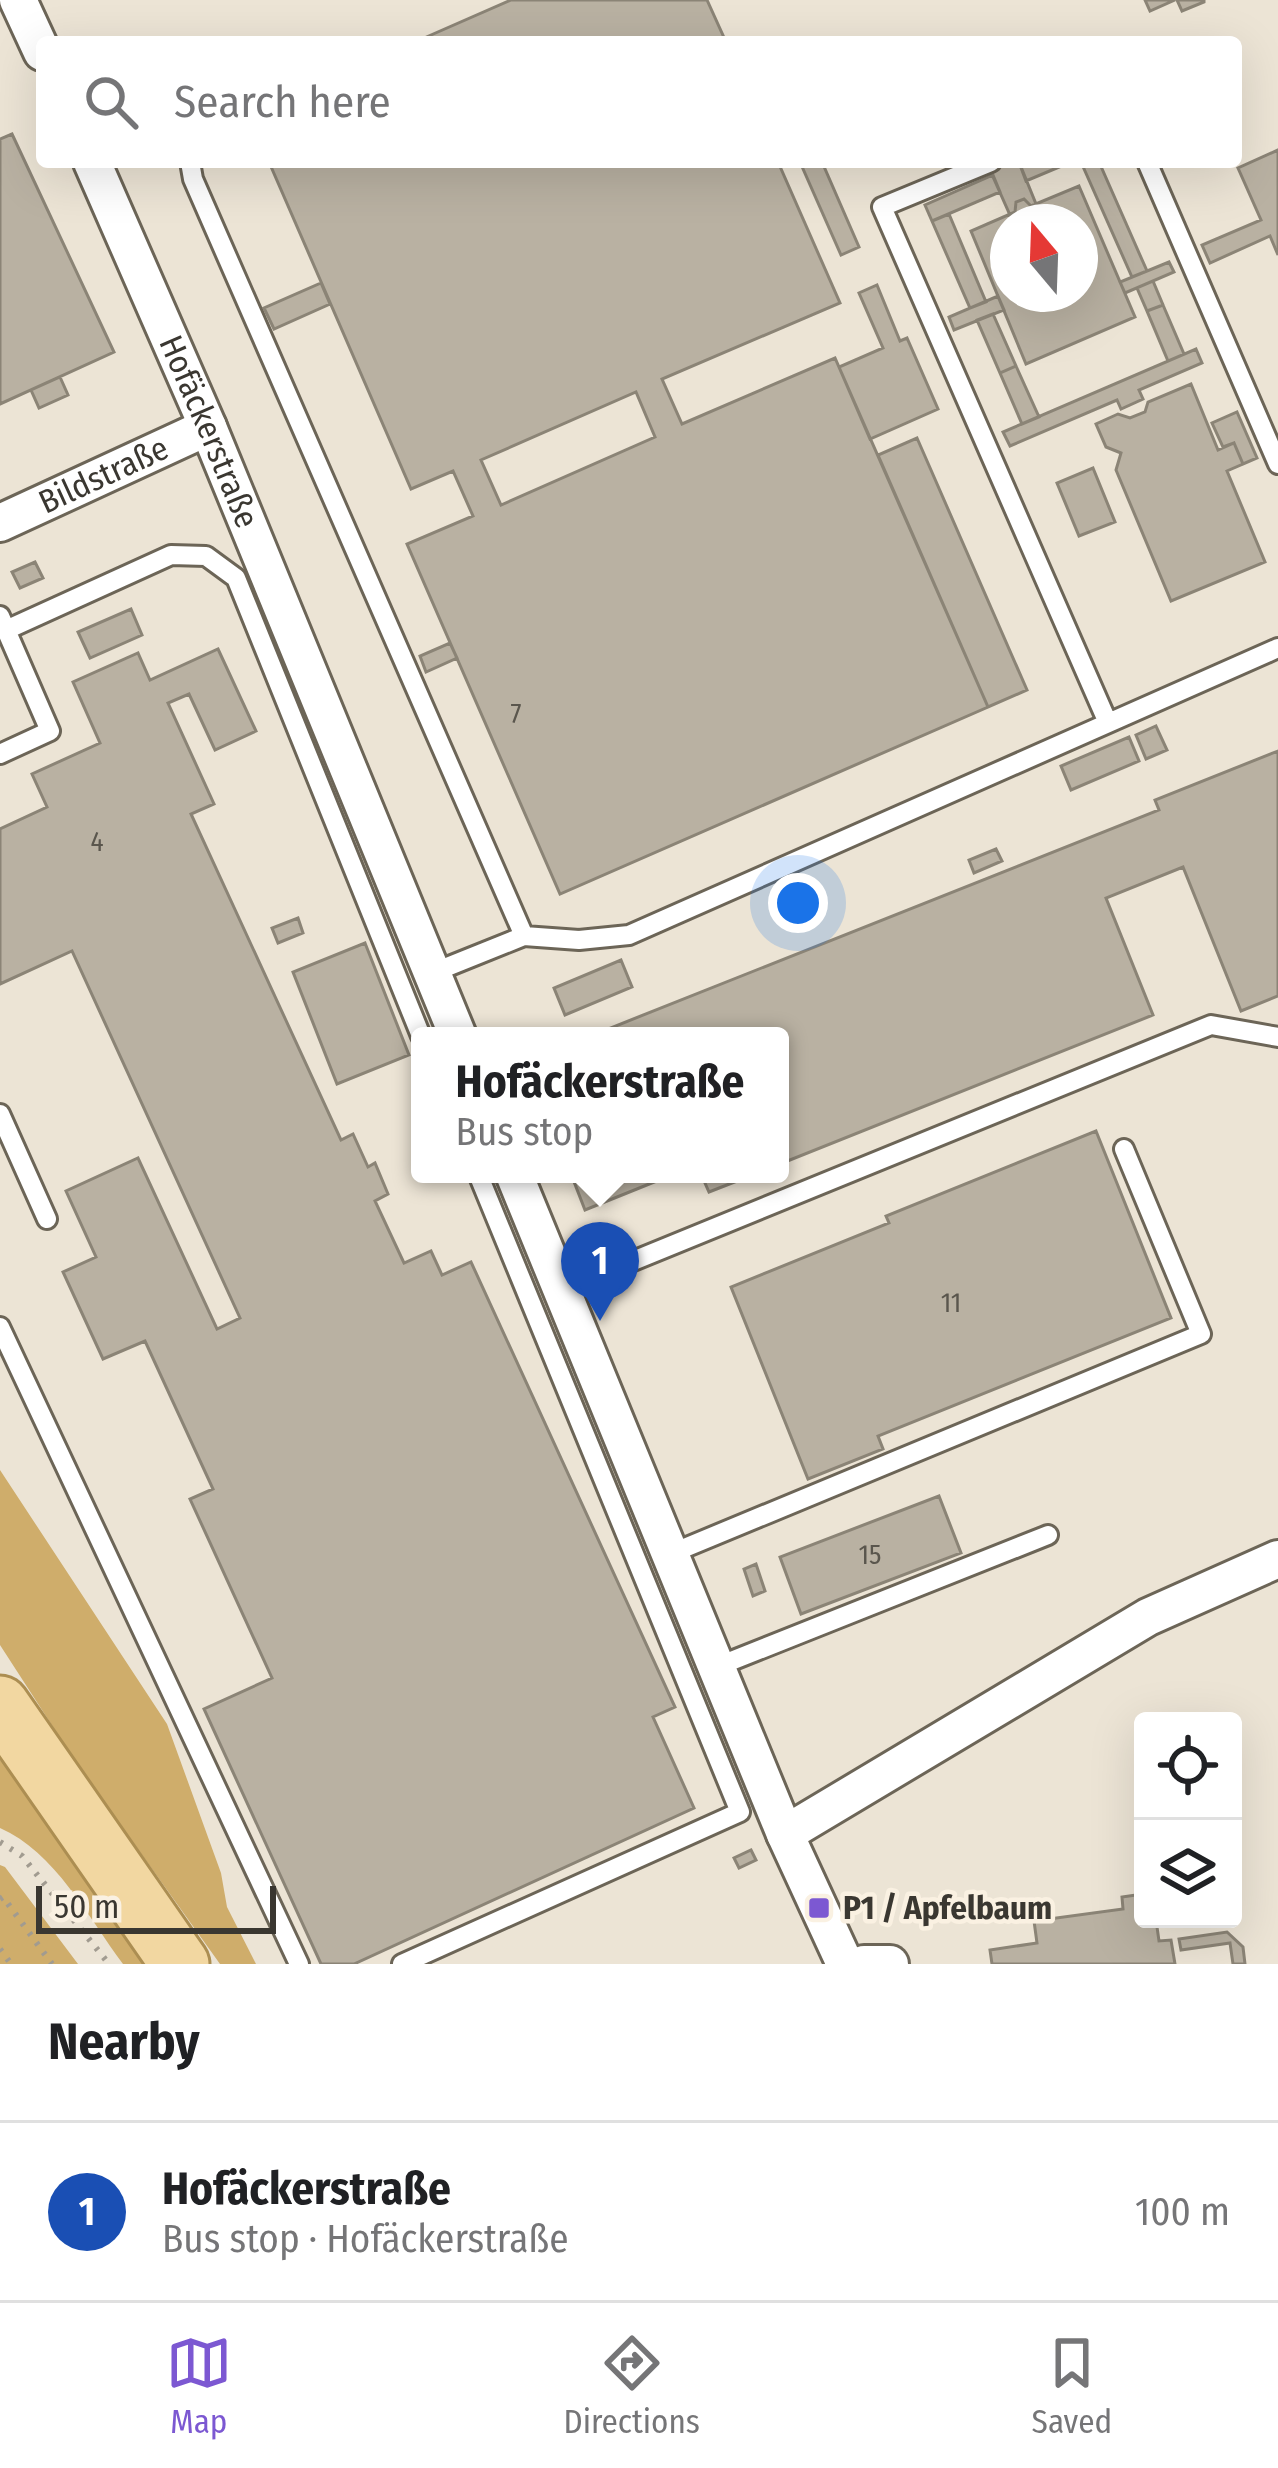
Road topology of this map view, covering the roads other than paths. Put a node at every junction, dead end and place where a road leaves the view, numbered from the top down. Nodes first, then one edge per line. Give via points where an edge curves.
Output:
1 (18, 0) edge
2 (36, 39) edge
3 (95, 168) edge
4 (191, 168) edge
5 (977, 168) edge
6 (1151, 168) edge
7 (208, 427) junction
8 (1278, 464) edge
9 (0, 523) edge
10 (3, 623) edge
11 (1278, 648) edge
12 (1108, 723) junction
13 (0, 754) edge
14 (524, 936) junction
15 (432, 973) junction
16 (417, 1027) edge
17 (454, 1027) edge
18 (1278, 1037) edge
19 (0, 1114) edge
20 (1124, 1149) dead end
21 (482, 1183) edge
22 (518, 1183) edge
23 (47, 1220) dead end
24 (562, 1290) junction
25 (0, 1328) edge
26 (1048, 1535) dead end
27 (670, 1554) junction
28 (1278, 1558) edge
29 (716, 1667) junction
30 (0, 1705) edge
31 (785, 1834) junction
32 (180, 1964) edge
33 (299, 1964) edge
34 (402, 1964) edge
35 (844, 1964) edge
36 (864, 1964) edge
37 (890, 1964) edge

1 - 2 street
3 - 7 street, Hofäckerstraße
4 - 14 lane
5 - 12 lane via 882,207
6 - 8 lane
7 - 9 street, Bildstraße
7 - 15 street, Hofäckerstraße
10 - 13 lane via 50,731
10 - 16 lane via 171,555 206,556 236,578
11 - 12 lane
12 - 14 lane via 629,934
14 - 15 lane
15 - 17 street, Hofäckerstraße
18 - 24 lane via 1211,1024
19 - 23 lane
20 - 27 lane via 1201,1334
21 - 34 lane via 740,1812
22 - 24 street
24 - 27 street
25 - 33 lane
26 - 29 lane
27 - 29 street
28 - 31 street via 1148,1617
29 - 31 street
30 - 32 main road
31 - 35 street
36 - 37 street

